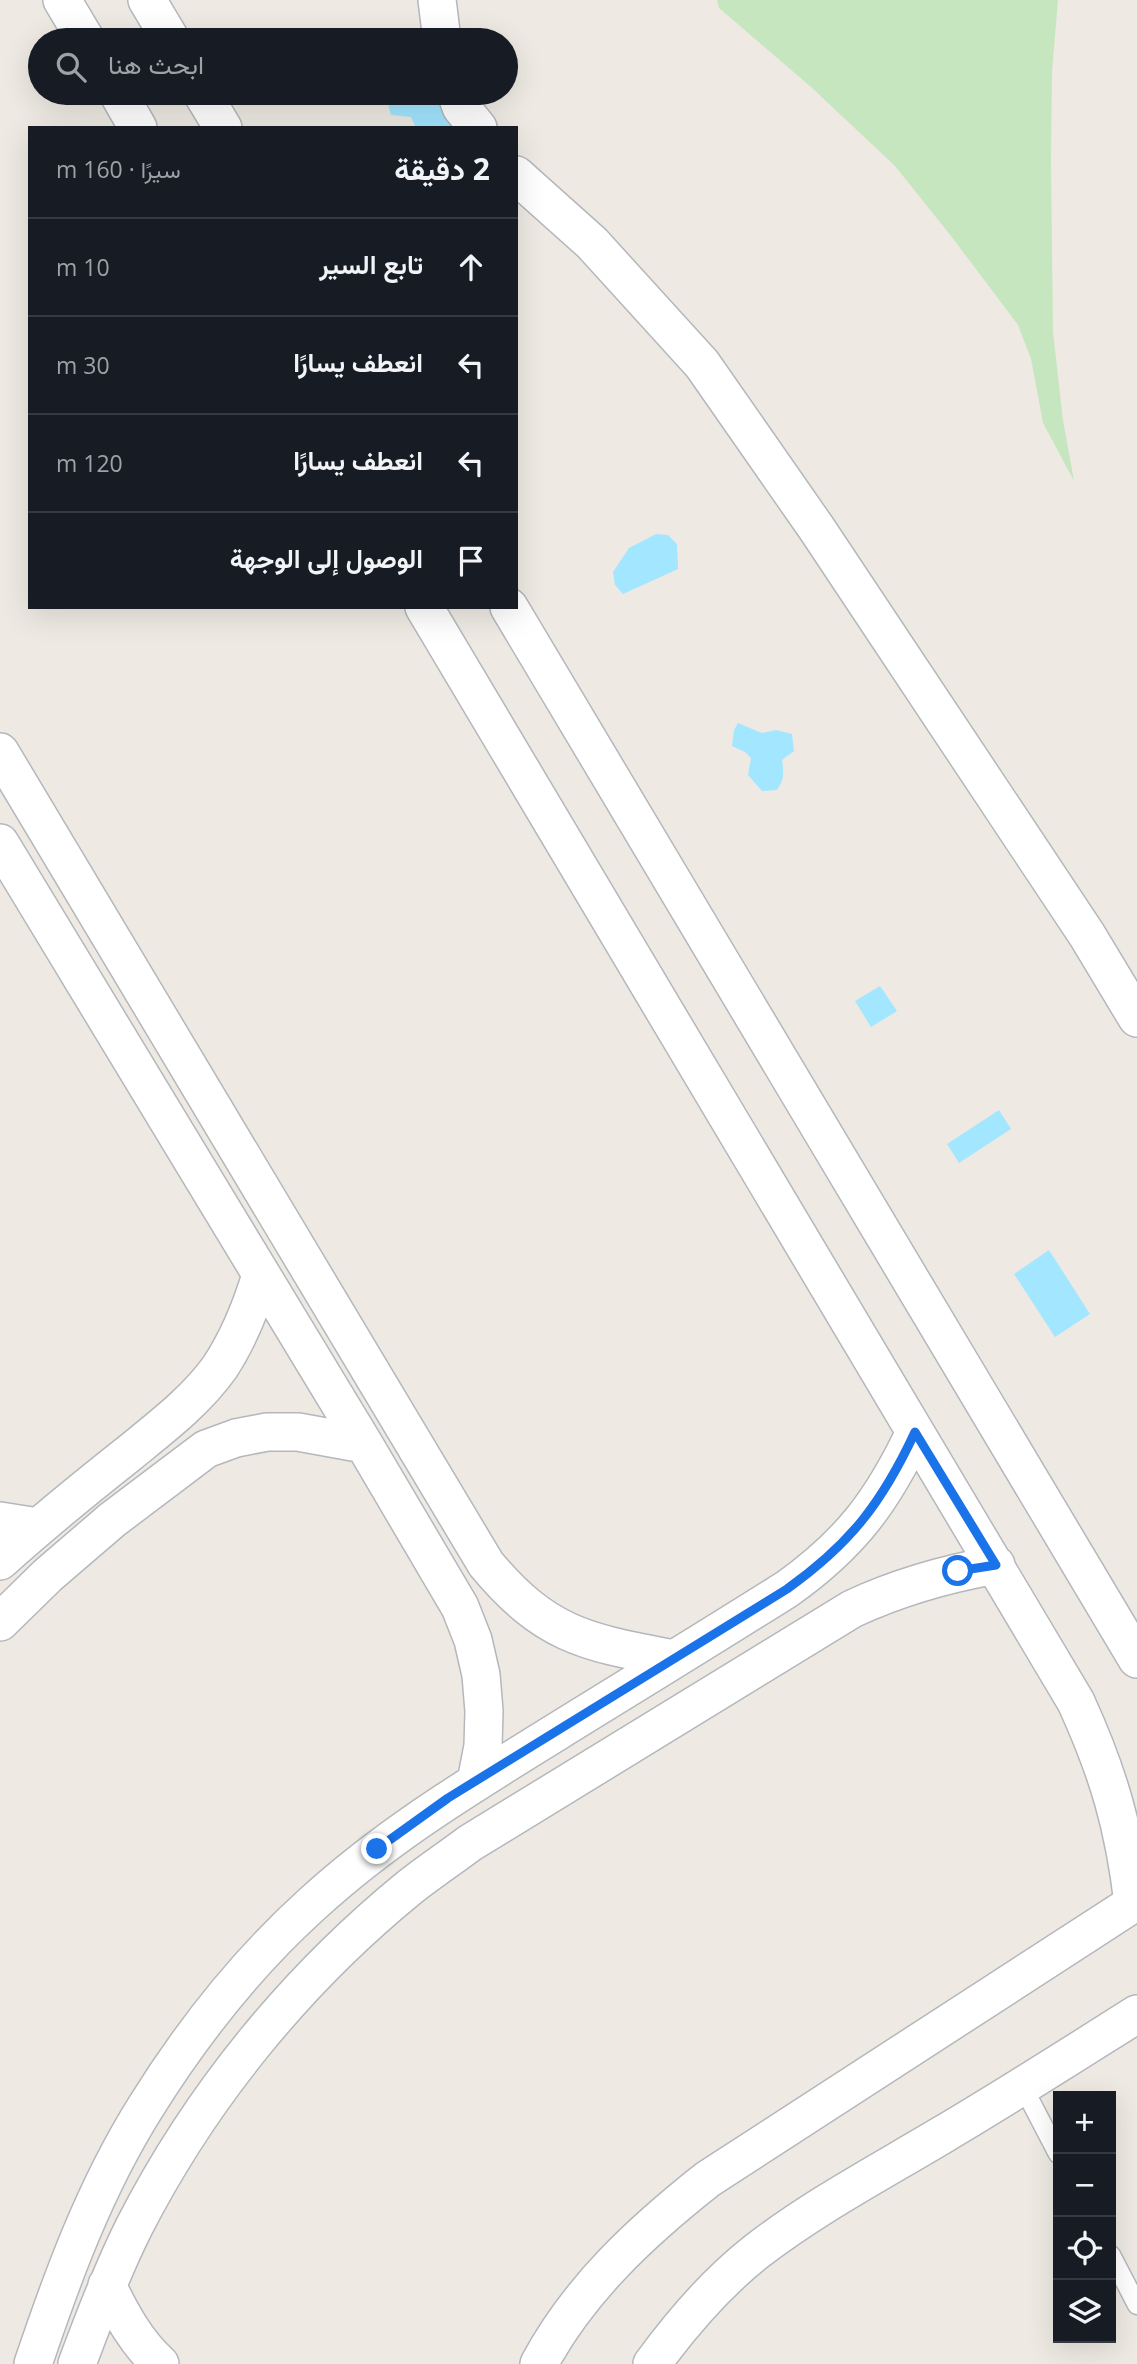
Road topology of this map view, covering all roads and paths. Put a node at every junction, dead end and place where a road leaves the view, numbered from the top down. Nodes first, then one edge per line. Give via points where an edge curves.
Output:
1 (62, 0) edge
2 (146, 0) edge
3 (437, 0) edge
4 (79, 28) edge
5 (164, 28) edge
6 (440, 28) edge
7 (125, 105) edge
8 (209, 105) edge
9 (460, 105) edge
10 (137, 126) edge
11 (222, 126) edge
12 (476, 126) edge
13 (518, 177) edge
14 (425, 609) edge
15 (510, 609) edge
16 (0, 752) edge
17 (0, 844) edge
18 (1137, 1018) edge
19 (261, 1275) junction
20 (915, 1432) junction
21 (364, 1444) junction
22 (0, 1521) edge
23 (38, 1527) junction
24 (0, 1561) edge
25 (996, 1565) junction
26 (0, 1622) edge
27 (674, 1659) junction
28 (1137, 1660) edge
29 (476, 1782) junction
30 (1135, 1902) edge
31 (1137, 2014) edge
32 (1023, 2087) junction
33 (1053, 2144) edge
34 (1116, 2265) edge
35 (107, 2285) junction
36 (1137, 2305) edge
37 (33, 2364) edge
38 (77, 2364) edge
39 (160, 2364) edge
40 (539, 2364) edge
41 (652, 2364) edge

1 - 4 street
2 - 5 street
3 - 6 street
7 - 10 street
8 - 11 street
9 - 12 street
13 - 18 street via 592,243 702,364 817,529
14 - 20 street
15 - 28 street
16 - 27 street via 486,1564 528,1608 577,1637
17 - 19 street
19 - 21 street
19 - 23 street via 237,1339 197,1394
20 - 25 street
20 - 27 street via 876,1505 820,1565
21 - 26 street via 298,1432 267,1432 205,1449 112,1520
21 - 29 street via 443,1576 473,1640 484,1711
22 - 23 street
23 - 24 street
25 - 30 street via 1076,1702 1098,1750 1124,1838
25 - 35 street via 922,1581 852,1609 470,1843 411,1887 303,1987 247,2052 170,2162
27 - 29 street
29 - 37 street via 377,1849 310,1906 193,2036 144,2109 102,2186 66,2266
30 - 40 street via 708,2179 660,2216 578,2305
31 - 32 street
32 - 33 lane
32 - 41 street via 815,2211 756,2252 711,2292
34 - 36 lane
35 - 38 street
35 - 39 street via 137,2338

